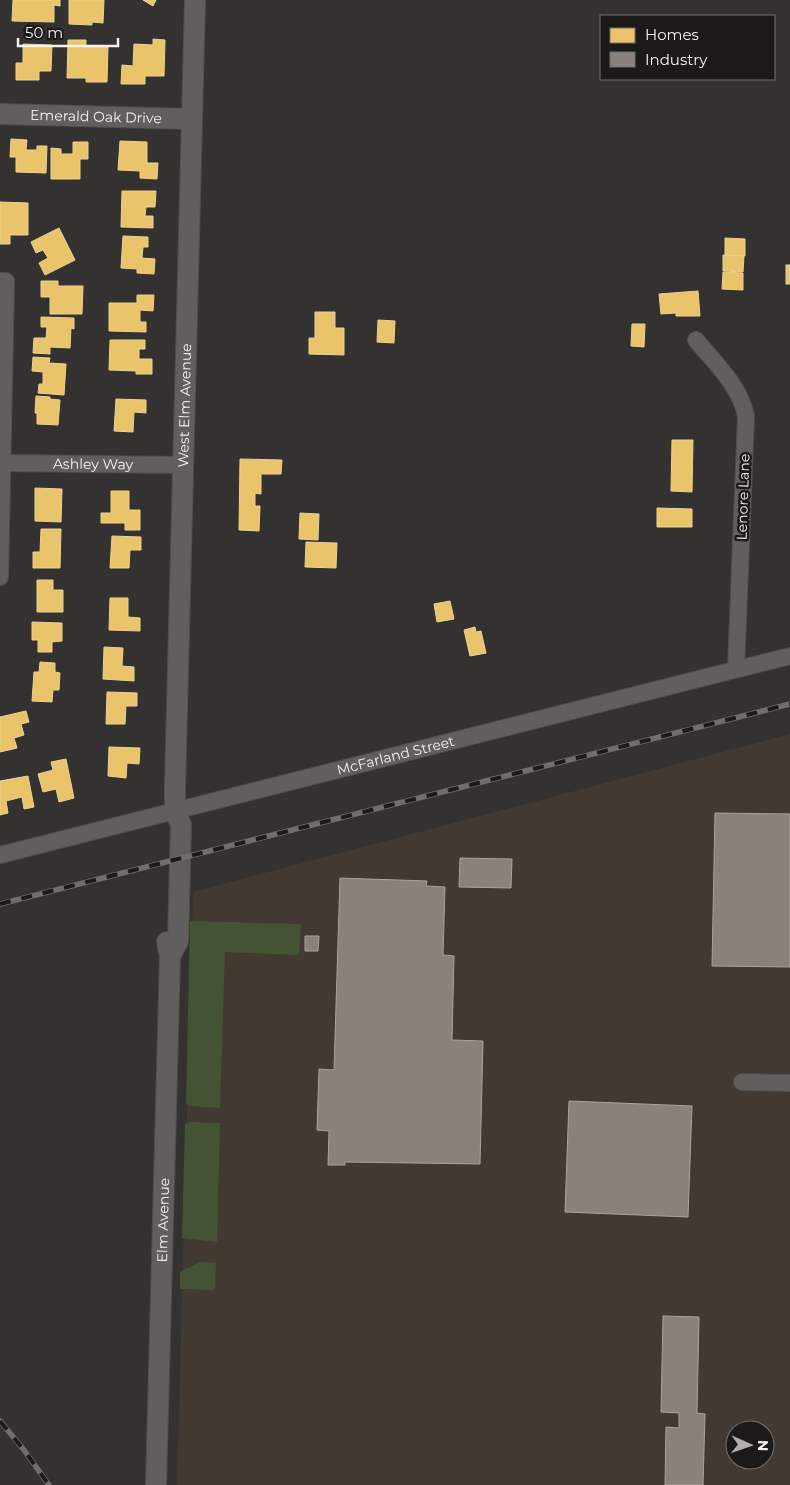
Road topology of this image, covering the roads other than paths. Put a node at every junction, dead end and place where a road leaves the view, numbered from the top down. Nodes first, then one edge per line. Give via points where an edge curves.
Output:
1 (195, 0) edge
2 (0, 114) edge
3 (192, 118) junction
4 (0, 281) edge
5 (696, 340) dead end
6 (3, 463) junction
7 (182, 465) junction
8 (0, 577) edge
9 (790, 656) edge
10 (736, 669) junction
11 (175, 810) junction
12 (0, 855) edge
13 (174, 860) joint
14 (742, 1082) dead end
15 (790, 1083) edge
16 (156, 1485) edge

1 - 3 street, West Elm Avenue
2 - 3 street, Emerald Oak Drive
3 - 7 street, West Elm Avenue
4 - 6 street via 6,281
5 - 10 street, Lenore Lane via 737,391 744,403 746,416
6 - 7 street, Ashley Way
6 - 8 street
7 - 11 street, West Elm Avenue
9 - 10 street, McFarland Street
10 - 11 street, McFarland Street
11 - 12 street, McFarland Street
11 - 13 street, West Elm Avenue via 167,828
13 - 16 street, Elm Avenue via 167,941 170,956
14 - 15 street

